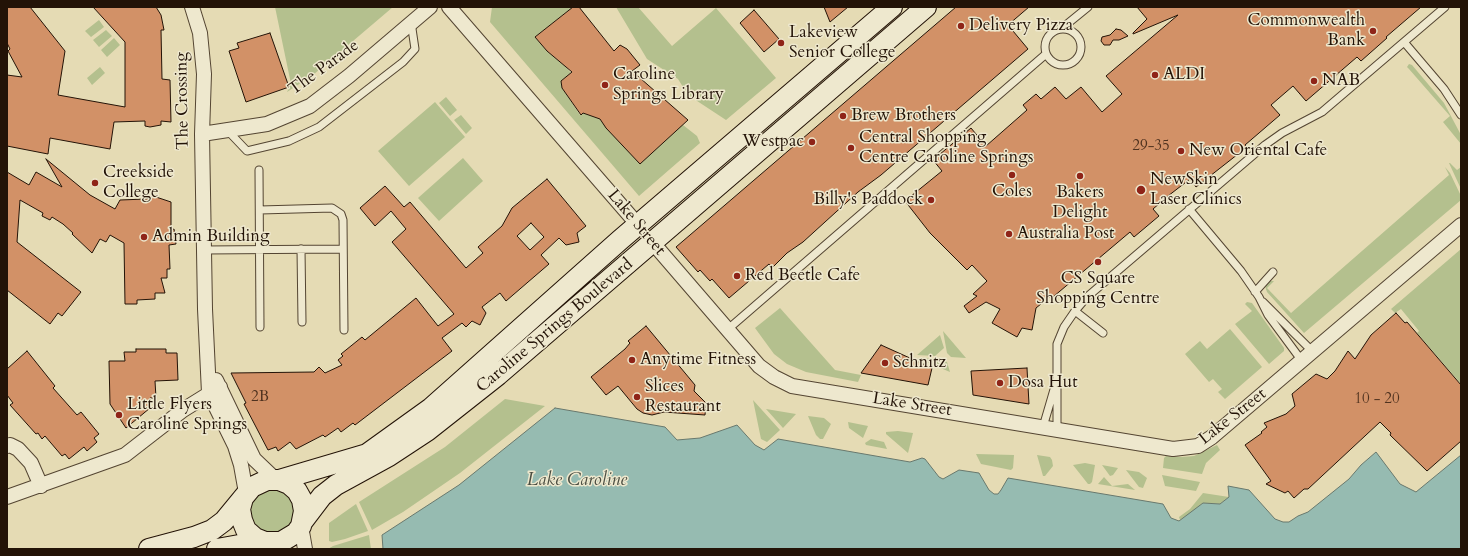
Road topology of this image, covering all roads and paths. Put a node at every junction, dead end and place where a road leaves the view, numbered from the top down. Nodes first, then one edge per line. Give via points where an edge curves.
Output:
1 (192, 7) edge
2 (430, 7) edge
3 (449, 7) edge
4 (892, 7) edge
5 (926, 7) edge
6 (1088, 7) edge
7 (1445, 7) edge
8 (411, 22) junction
9 (1061, 29) junction
10 (1404, 42) junction
11 (1046, 54) junction
12 (1461, 115) edge
13 (228, 131) junction
14 (202, 134) junction
15 (259, 170) dead end
16 (1189, 209) junction
17 (260, 210) junction
18 (638, 225) junction
19 (1461, 225) edge
20 (653, 243) junction
21 (261, 249) junction
22 (301, 249) junction
23 (343, 249) junction
24 (204, 250) junction
25 (1273, 272) dead end
26 (1257, 295) junction
27 (1075, 311) junction
28 (302, 322) dead end
29 (260, 327) dead end
30 (344, 330) dead end
31 (727, 330) junction
32 (1103, 333) dead end
33 (1313, 352) junction
34 (1302, 361) junction
35 (1057, 380) junction
36 (214, 390) junction
37 (1050, 428) junction
38 (7, 446) edge
39 (278, 480) junction
40 (41, 486) junction
41 (244, 496) junction
42 (7, 497) edge
43 (302, 523) junction
44 (272, 545) edge
45 (149, 549) edge
46 (217, 549) edge
47 (305, 549) edge

1 - 14 street, The Crossing via 200,33 204,74
2 - 8 street, The Parade
3 - 18 street, Lake Street
4 - 18 main road, Caroline Springs Boulevard
5 - 20 main road, Caroline Springs Boulevard
6 - 9 lane
7 - 10 lane
8 - 13 street, The Parade via 310,106 267,124
8 - 13 lane via 415,49 397,67 319,127 289,141 247,150
9 - 11 lane via 1052,33 1045,42
9 - 11 lane via 1068,30 1078,37 1079,54 1065,64 1054,62
10 - 12 lane via 1444,89
10 - 16 lane via 1322,112 1265,145
11 - 31 lane
13 - 14 street, The Parade
14 - 24 street, The Crossing
15 - 17 lane
16 - 26 lane via 1241,271
16 - 27 lane via 1087,297
17 - 21 lane
17 - 23 lane via 337,210 343,220
18 - 20 main road, Lake Street
18 - 39 main road, Caroline Springs Boulevard via 412,422 366,454
19 - 33 street, Lake Street
20 - 31 street, Lake Street
20 - 43 main road, Caroline Springs Boulevard via 462,404 389,456 336,485 322,496
21 - 22 lane
21 - 24 lane
21 - 29 lane
22 - 23 lane
22 - 28 lane
23 - 30 lane
24 - 36 street, The Crossing via 208,363
25 - 26 lane
26 - 33 lane
26 - 34 lane via 1268,315
27 - 32 lane
27 - 35 lane via 1057,344
31 - 37 street, Lake Street via 759,366 792,386
33 - 34 street, Lake Street
34 - 37 street, Lake Street via 1198,446 1173,449
35 - 37 lane
35 - 37 lane
36 - 39 street, The Crossing via 254,459
36 - 40 street via 183,410 126,454
36 - 41 street, The Crossing via 241,465
38 - 40 street via 18,449 31,463
39 - 41 main road via 259,482
39 - 43 main road via 289,484 300,496 304,511
40 - 42 street
41 - 44 main road via 240,509 246,530 255,538
41 - 45 main road via 224,521 212,530
43 - 44 main road via 289,539
43 - 47 street
44 - 46 main road via 250,543

